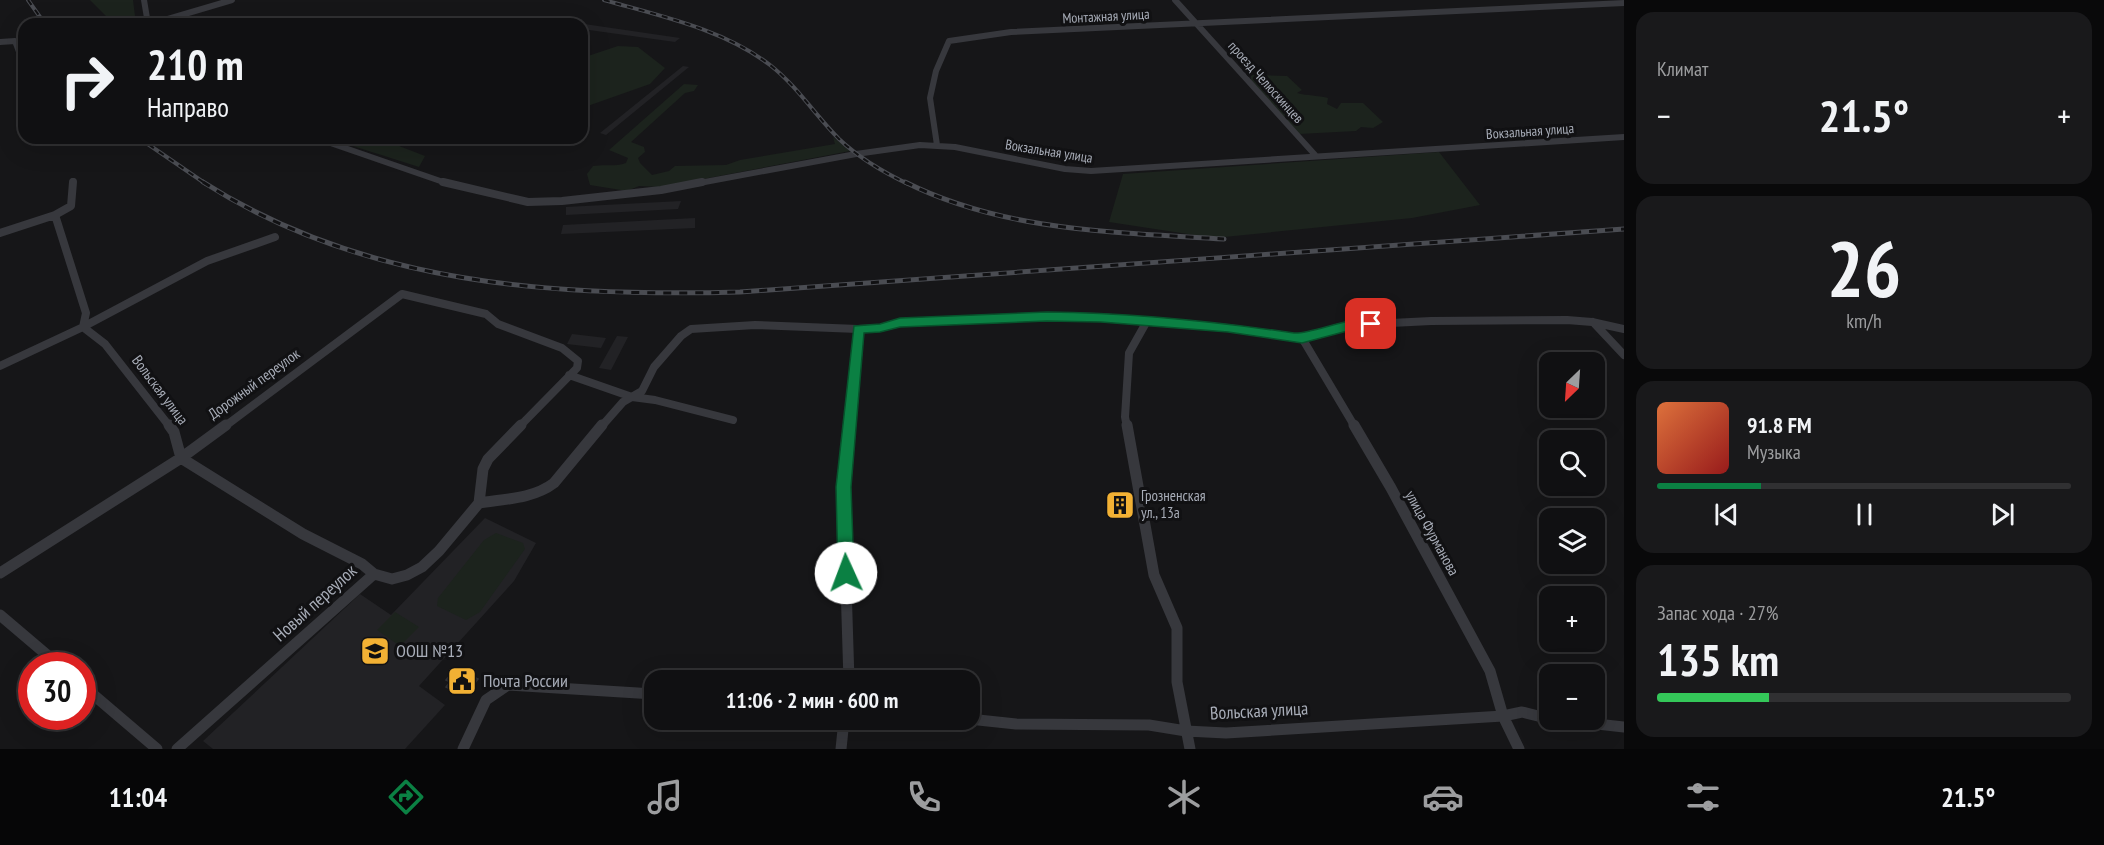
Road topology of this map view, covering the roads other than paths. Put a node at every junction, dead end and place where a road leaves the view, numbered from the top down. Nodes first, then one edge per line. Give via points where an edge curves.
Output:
1 (144, 0) edge
2 (232, 0) edge
3 (1175, 0) edge
4 (1624, 3) edge
5 (148, 18) edge
6 (170, 18) edge
7 (1198, 24) junction
8 (0, 42) edge
9 (18, 49) edge
10 (1624, 137) edge
11 (334, 144) edge
12 (937, 145) junction
13 (1316, 156) junction
14 (73, 181) dead end
15 (56, 215) junction
16 (0, 232) edge
17 (275, 237) dead end
18 (1147, 321) junction
19 (1592, 322) junction
20 (84, 327) junction
21 (858, 329) junction
22 (1624, 329) edge
23 (1302, 338) junction
24 (1624, 355) edge
25 (0, 366) edge
26 (569, 375) junction
27 (632, 397) junction
28 (733, 420) dead end
29 (181, 458) junction
30 (479, 503) junction
31 (0, 573) edge
32 (374, 574) junction
33 (0, 615) edge
34 (44, 652) edge
35 (849, 670) edge
36 (644, 693) edge
37 (96, 698) edge
38 (1503, 716) junction
39 (1539, 716) edge
40 (980, 720) edge
41 (1605, 725) edge
42 (1624, 727) edge
43 (843, 730) edge
44 (1186, 731) junction
45 (157, 749) edge
46 (177, 749) edge
47 (462, 749) edge
48 (842, 749) edge
49 (1190, 749) edge
50 (1519, 749) edge

1 - 5 street
2 - 6 street
3 - 7 street, проезд Челюскинцев
4 - 7 street, Монтажная улица
7 - 12 street, Монтажная улица via 1011,32 949,41 930,98
7 - 13 street, проезд Челюскинцев
8 - 9 street via 15,41
10 - 13 street, Вокзальная улица
11 - 12 street, Вокзальная улица via 465,189 513,200 546,202 661,190 866,152
12 - 13 street, Вокзальная улица via 1091,171
14 - 15 street via 71,206
15 - 16 street
15 - 20 street via 86,313
17 - 20 street via 207,261
18 - 21 street via 1047,316 900,323
18 - 23 street
18 - 44 street via 1129,353 1125,417 1154,575 1177,628 1177,682
19 - 22 street
19 - 23 street via 1431,321 1351,325
19 - 24 street
20 - 25 street
20 - 29 street, Вольская улица via 105,344 174,432
21 - 27 street via 755,325 691,329 654,367 642,391
21 - 35 street via 843,487
23 - 38 street, улица Фурманова via 1391,488 1485,661
26 - 27 street
26 - 29 street, Дорожный переулок via 579,364 562,348 498,324 486,314 402,294
26 - 30 street via 488,459
27 - 28 street
27 - 30 street via 623,402 545,490
29 - 31 street, Дорожный переулок
29 - 32 street
30 - 32 street, Новый переулок via 422,567 392,579
32 - 46 street, Новый переулок
33 - 34 street
36 - 47 street via 508,685 486,700
37 - 45 street
38 - 39 street, Вольская улица via 1522,712
38 - 44 street, Вольская улица via 1226,733
38 - 50 street, улица Фурманова
40 - 44 street, Вольская улица via 1149,725
41 - 42 street
43 - 48 street
44 - 49 street

